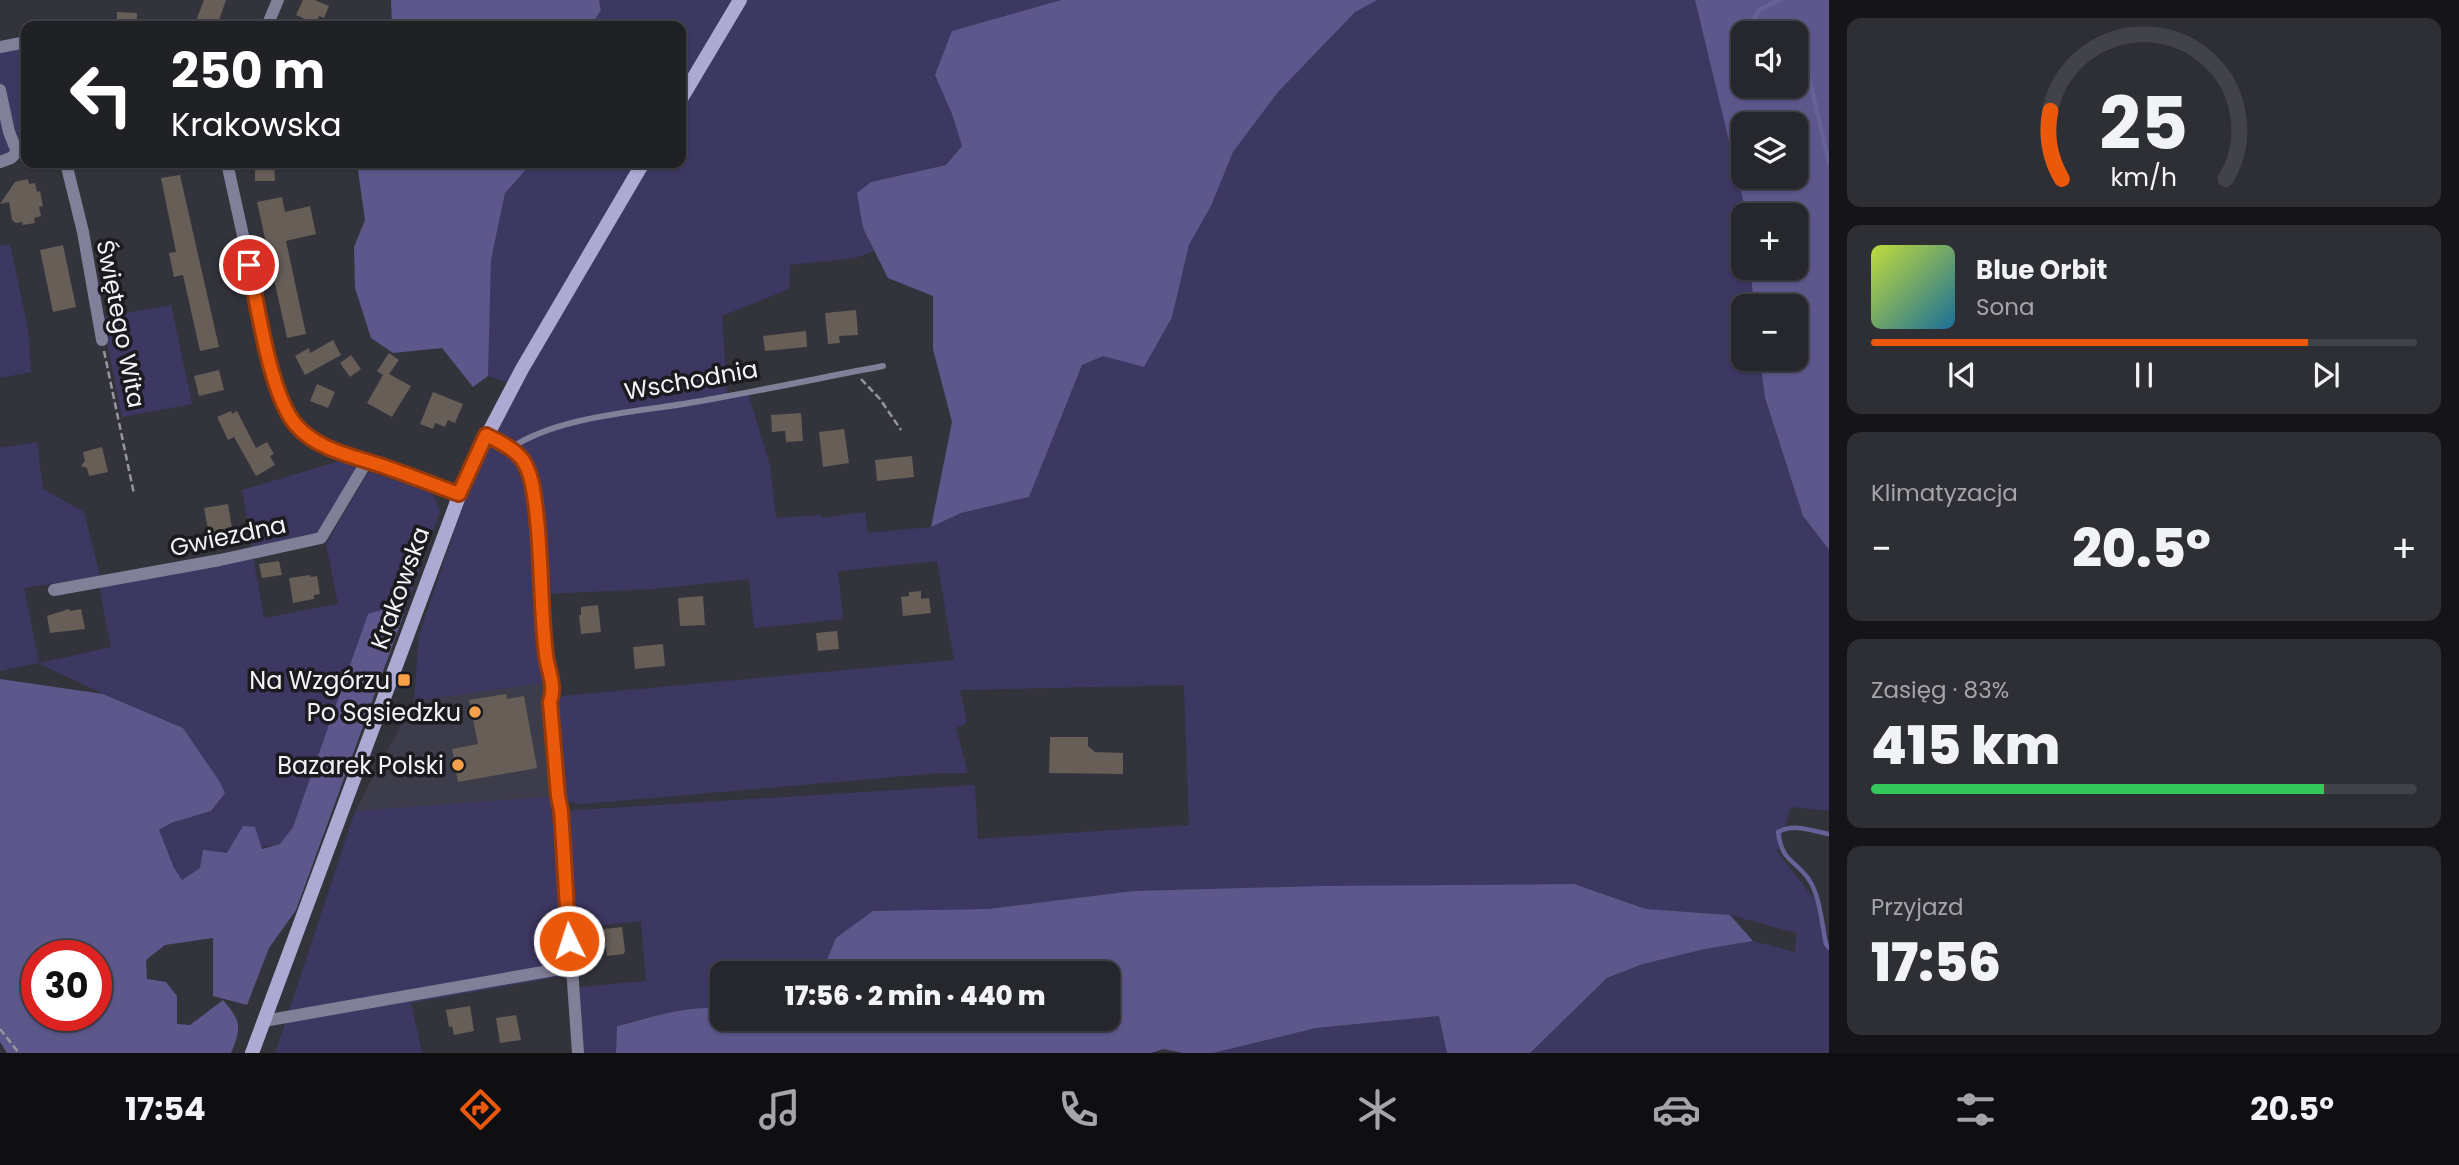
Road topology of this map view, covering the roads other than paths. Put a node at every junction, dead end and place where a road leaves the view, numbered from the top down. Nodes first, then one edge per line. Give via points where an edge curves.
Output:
1 (278, 0) edge
2 (740, 0) edge
3 (269, 21) edge
4 (21, 43) edge
5 (0, 47) edge
6 (0, 90) edge
7 (686, 91) edge
8 (21, 150) edge
9 (21, 153) edge
10 (0, 162) edge
11 (67, 168) edge
12 (228, 168) edge
13 (640, 168) edge
14 (102, 341) road end
15 (883, 366) dead end
16 (486, 435) junction
17 (511, 449) junction
18 (368, 461) junction
19 (459, 494) junction
20 (54, 590) dead end
21 (571, 967) junction
22 (264, 1021) junction
23 (252, 1053) edge
24 (578, 1053) edge

1 - 3 street
2 - 7 main road
4 - 5 street
6 - 8 street via 9,132
9 - 10 street
11 - 14 street, Świętego Wita
12 - 18 street via 277,390 287,412 311,438
13 - 16 main road, Krakowska
15 - 17 lane, Wschodnia via 556,425
16 - 17 street
16 - 19 main road, Krakowska
17 - 21 street via 528,472 541,546
18 - 19 street
18 - 20 street, Gwiezdna via 321,538
19 - 22 main road, Krakowska
21 - 22 street
21 - 24 street
22 - 23 main road, Krakowska

